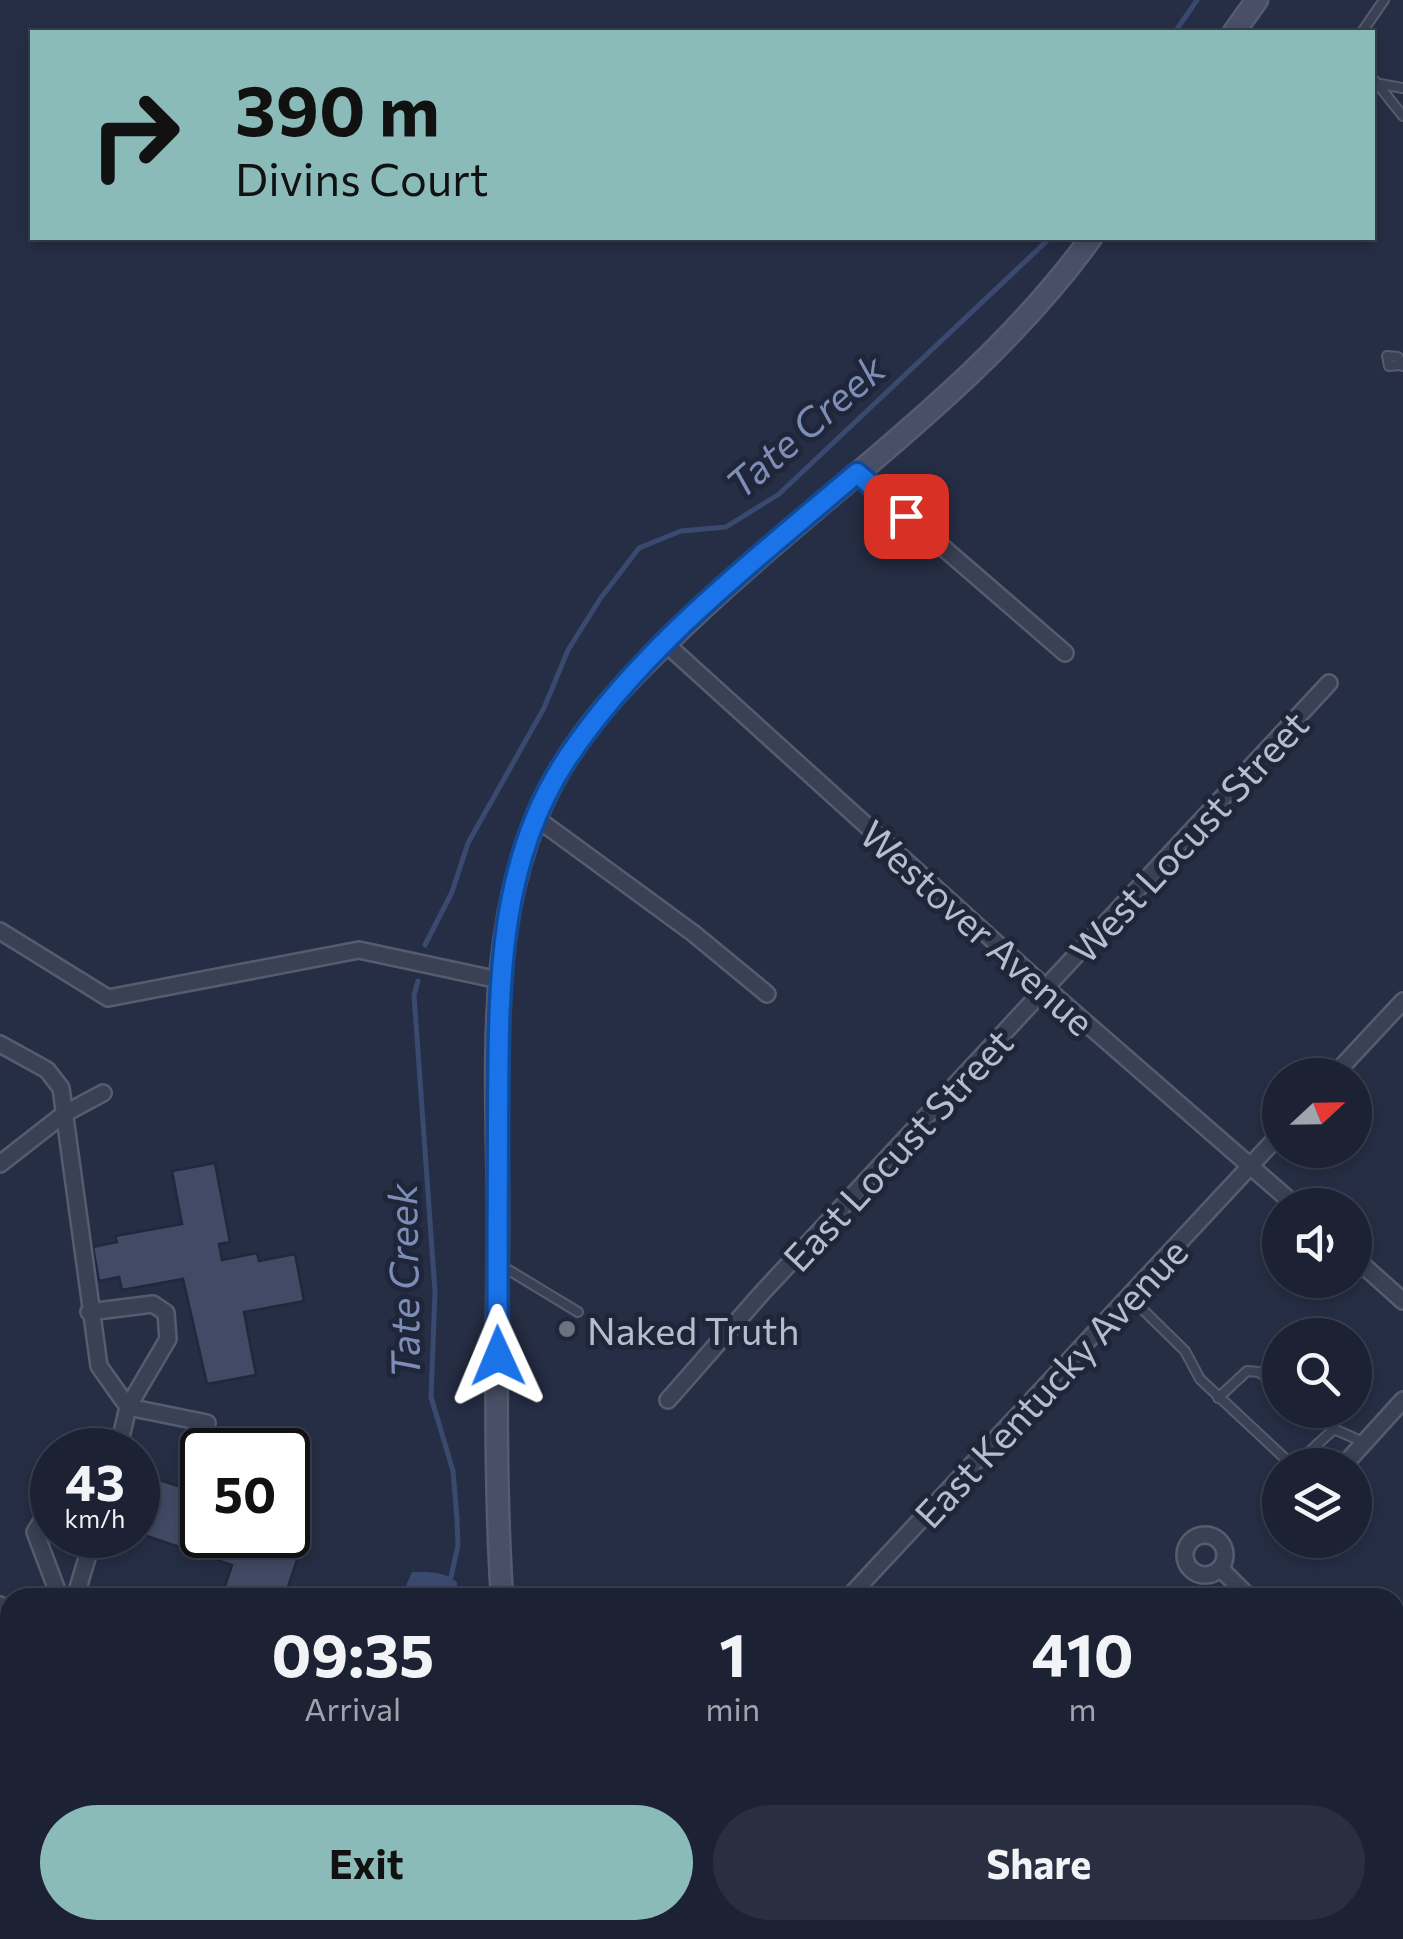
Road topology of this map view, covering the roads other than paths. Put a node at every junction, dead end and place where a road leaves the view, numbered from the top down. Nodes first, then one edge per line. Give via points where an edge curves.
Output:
1 (1257, 0) edge
2 (1384, 0) edge
3 (1235, 30) edge
4 (1363, 30) edge
5 (1375, 79) edge
6 (1375, 80) edge
7 (1403, 88) edge
8 (1403, 116) edge
9 (1089, 240) edge
10 (857, 473) junction
11 (666, 644) junction
12 (1065, 654) dead end
13 (1329, 684) dead end
14 (536, 818) junction
15 (0, 931) edge
16 (499, 980) junction
17 (1046, 989) junction
18 (768, 994) dead end
19 (1403, 1002) edge
20 (0, 1044) edge
21 (1350, 1058) edge
22 (102, 1093) dead end
23 (64, 1114) junction
24 (1262, 1155) edge
25 (0, 1164) edge
26 (1252, 1166) junction
27 (1276, 1188) edge
28 (498, 1264) junction
29 (1372, 1273) edge
30 (1129, 1296) junction
31 (1403, 1301) edge
32 (89, 1312) junction
33 (578, 1312) dead end
34 (1262, 1374) edge
35 (1218, 1398) junction
36 (668, 1400) dead end
37 (1403, 1400) edge
38 (128, 1407) junction
39 (207, 1423) dead end
40 (123, 1428) edge
41 (1334, 1429) joint
42 (1364, 1443) junction
43 (1275, 1448) edge
44 (1313, 1448) edge
45 (1359, 1448) edge
46 (44, 1558) edge
47 (87, 1558) edge
48 (1220, 1568) dead end
49 (56, 1588) edge
50 (79, 1588) edge
51 (501, 1588) edge
52 (857, 1588) edge
53 (1240, 1588) edge

1 - 3 main road
2 - 4 lane
5 - 7 lane
6 - 8 lane
9 - 10 main road via 1009,334
10 - 11 main road
10 - 12 street
11 - 14 main road via 581,739
11 - 17 street, Westover Avenue
13 - 17 street, West Locust Street
14 - 16 main road via 515,882
14 - 18 street
15 - 16 street via 108,998 359,950
16 - 28 main road
17 - 26 street, Westover Avenue
17 - 36 street, East Locust Street
19 - 21 street
20 - 23 street via 47,1070 61,1088
22 - 23 street
23 - 25 street
23 - 32 street
24 - 26 street, East Kentucky Avenue
26 - 27 street, Westover Avenue
26 - 30 street, East Kentucky Avenue
28 - 33 lane
28 - 51 main road
29 - 31 street
30 - 35 lane via 1185,1351
30 - 52 street, East Kentucky Avenue
32 - 38 street via 98,1366
32 - 38 street via 152,1304 166,1313 168,1339
34 - 35 lane via 1247,1370
35 - 43 lane
37 - 42 street
38 - 39 street
38 - 40 street
41 - 42 lane
41 - 44 lane
42 - 45 street
46 - 49 street
47 - 50 street
48 - 53 street

